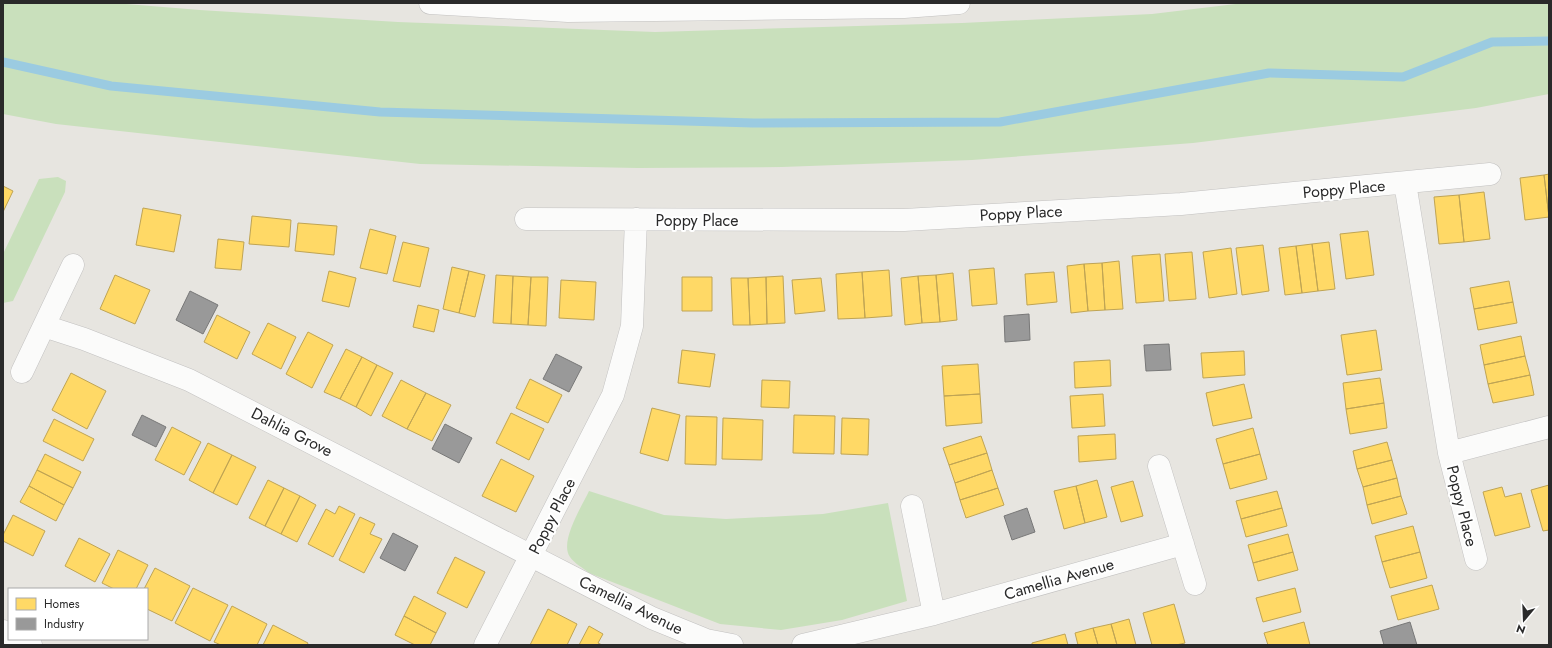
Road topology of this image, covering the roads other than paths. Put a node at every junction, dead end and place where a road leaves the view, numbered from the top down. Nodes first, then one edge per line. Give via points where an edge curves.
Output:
1 (430, 3) edge
2 (960, 3) edge
3 (1490, 174) dead end
4 (1405, 183) junction
5 (526, 219) dead end
6 (636, 219) junction
7 (73, 265) dead end
8 (44, 326) junction
9 (22, 372) dead end
10 (1549, 427) edge
11 (1449, 453) junction
12 (1159, 466) dead end
13 (912, 506) dead end
14 (1183, 544) junction
15 (532, 556) junction
16 (1476, 559) dead end
17 (1196, 584) dead end
18 (934, 614) junction
19 (21, 640) edge
20 (31, 645) edge
21 (485, 645) edge
22 (732, 645) edge
23 (803, 645) edge

1 - 2 street via 568,11 904,7
3 - 4 street, Poppy Place
4 - 6 street, Poppy Place via 1181,204 904,220
4 - 11 street, Poppy Place
5 - 6 street, Poppy Place
6 - 15 street, Poppy Place via 632,326 613,395
7 - 8 street
8 - 9 street
8 - 15 street, Dahlia Grove via 189,380
10 - 11 street, Poppy Place
11 - 16 street, Poppy Place
12 - 14 street
13 - 18 street
14 - 17 street
14 - 18 street, Camellia Avenue
15 - 21 street, Poppy Place
15 - 22 street, Camellia Avenue via 652,618 706,640
18 - 23 street, Camellia Avenue
19 - 20 street

